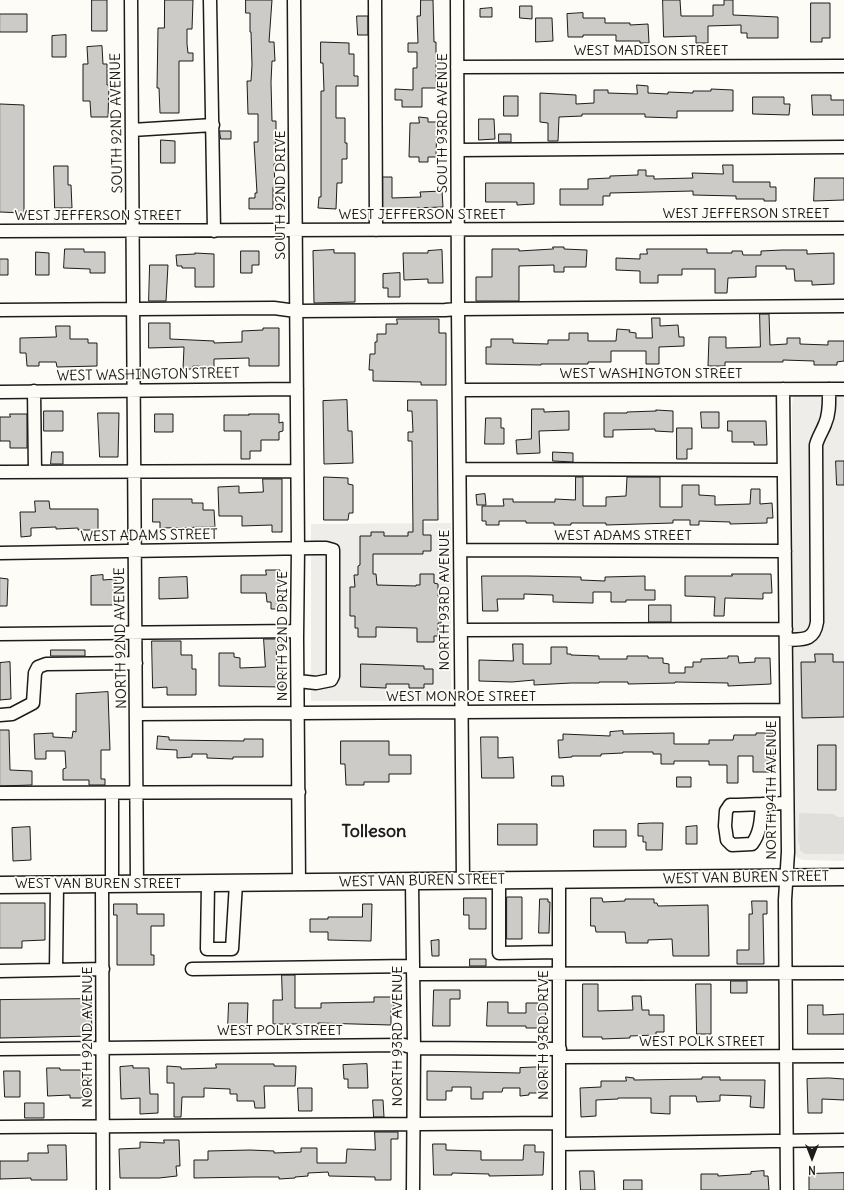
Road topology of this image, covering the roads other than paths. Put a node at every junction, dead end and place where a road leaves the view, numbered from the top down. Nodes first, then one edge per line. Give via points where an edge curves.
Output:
1 (131, 0) edge
2 (210, 0) edge
3 (294, 0) edge
4 (375, 0) edge
5 (457, 0) edge
6 (844, 66) edge
7 (457, 67) junction
8 (213, 125) junction
9 (132, 130) junction
10 (844, 147) edge
11 (458, 150) junction
12 (844, 228) edge
13 (296, 230) junction
14 (376, 230) junction
15 (458, 230) junction
16 (133, 231) junction
17 (214, 231) junction
18 (0, 232) edge
19 (844, 306) edge
20 (134, 309) junction
21 (458, 309) junction
22 (0, 310) edge
23 (296, 311) junction
24 (297, 389) junction
25 (784, 389) junction
26 (829, 389) junction
27 (844, 389) edge
28 (134, 390) junction
29 (459, 390) junction
30 (34, 391) junction
31 (0, 392) edge
32 (460, 469) junction
33 (297, 470) junction
34 (784, 470) junction
35 (0, 472) edge
36 (35, 472) junction
37 (134, 472) junction
38 (298, 549) junction
39 (460, 550) junction
40 (135, 551) junction
41 (785, 551) junction
42 (0, 553) edge
43 (461, 630) junction
44 (297, 631) junction
45 (136, 632) junction
46 (0, 634) edge
47 (786, 635) junction
48 (136, 663) junction
49 (298, 681) junction
50 (786, 710) junction
51 (461, 712) junction
52 (298, 713) junction
53 (0, 714) edge
54 (137, 714) junction
55 (298, 792) junction
56 (0, 793) edge
57 (112, 793) junction
58 (136, 793) junction
59 (787, 803) junction
60 (762, 804) dead end
61 (844, 877) edge
62 (787, 878) junction
63 (559, 880) junction
64 (463, 881) junction
65 (499, 881) junction
66 (412, 882) junction
67 (236, 883) junction
68 (299, 883) junction
69 (107, 884) junction
70 (137, 884) junction
71 (208, 884) junction
72 (0, 885) edge
73 (56, 885) junction
74 (559, 952) junction
75 (103, 969) junction
76 (192, 969) dead end
77 (0, 970) edge
78 (56, 970) junction
79 (413, 970) junction
80 (559, 973) junction
81 (786, 973) junction
82 (844, 973) edge
83 (103, 1048) junction
84 (414, 1048) junction
85 (0, 1049) edge
86 (560, 1053) junction
87 (786, 1056) junction
88 (844, 1056) edge
89 (560, 1123) junction
90 (413, 1124) junction
91 (103, 1126) junction
92 (0, 1127) edge
93 (844, 1140) edge
94 (786, 1141) junction
95 (559, 1144) junction
96 (104, 1190) edge
97 (413, 1190) edge
98 (559, 1190) edge
99 (787, 1190) edge

1 - 9 street, SOUTH 92ND AVENUE
2 - 8 street
3 - 13 street, SOUTH 92ND DRIVE
4 - 14 street
5 - 7 street, SOUTH 93RD AVENUE
6 - 7 street, WEST MADISON STREET
7 - 11 street, SOUTH 93RD AVENUE
8 - 9 street
8 - 17 street
9 - 16 street, SOUTH 92ND AVENUE
10 - 11 street
11 - 15 street, SOUTH 93RD AVENUE
12 - 15 street, WEST JEFFERSON STREET
13 - 14 street, WEST JEFFERSON STREET
13 - 17 street, WEST JEFFERSON STREET
13 - 23 street, SOUTH 92ND DRIVE
14 - 15 street, WEST JEFFERSON STREET
15 - 21 street, SOUTH 93RD AVENUE
16 - 17 street, WEST JEFFERSON STREET
16 - 18 street, WEST JEFFERSON STREET
16 - 20 street, SOUTH 92ND AVENUE
19 - 21 street
20 - 22 street
20 - 23 street via 274,308
20 - 28 street, SOUTH 92ND AVENUE
21 - 23 street
21 - 29 street, SOUTH 93RD AVENUE
23 - 24 street, SOUTH 92ND DRIVE
24 - 28 street, WEST WASHINGTON STREET
24 - 33 street, NORTH 92ND DRIVE
25 - 26 street, WEST WASHINGTON STREET
25 - 29 street, WEST WASHINGTON STREET
25 - 34 street, NORTH 94TH AVENUE
26 - 27 street, WEST WASHINGTON STREET
26 - 47 street via 826,423 816,445 816,629 806,638
28 - 30 street, WEST WASHINGTON STREET
28 - 37 street, NORTH 92ND AVENUE
29 - 32 street, NORTH 93RD AVENUE
30 - 31 street, WEST WASHINGTON STREET
30 - 36 street
32 - 34 street
32 - 39 street, NORTH 93RD AVENUE
33 - 37 street
33 - 38 street, NORTH 92ND DRIVE
34 - 41 street, NORTH 94TH AVENUE
35 - 36 street
36 - 37 street
37 - 40 street, NORTH 92ND AVENUE
38 - 40 street, WEST ADAMS STREET
38 - 44 street, NORTH 92ND DRIVE
38 - 49 street, WEST ADAMS STREET via 333,550 331,680 316,683
39 - 41 street, WEST ADAMS STREET
39 - 43 street, NORTH 93RD AVENUE
40 - 42 street, WEST ADAMS STREET
40 - 45 street, NORTH 92ND AVENUE
41 - 47 street, NORTH 94TH AVENUE
43 - 47 street
43 - 51 street, NORTH 93RD AVENUE
44 - 45 street
44 - 49 street, NORTH 92ND DRIVE
45 - 46 street
45 - 48 street, NORTH 92ND AVENUE
47 - 50 street, NORTH 94TH AVENUE
48 - 53 street via 42,665 35,673 33,703 12,714
48 - 54 street, NORTH 92ND AVENUE
49 - 52 street, NORTH 92ND DRIVE
50 - 51 street, WEST MONROE STREET
50 - 59 street, NORTH 94TH AVENUE
51 - 52 street, WEST MONROE STREET
51 - 64 street, NORTH 93RD AVENUE
52 - 54 street, WEST MONROE STREET
52 - 55 street, NORTH 92ND DRIVE
54 - 58 street, NORTH 92ND AVENUE
55 - 58 street
55 - 68 street, NORTH 92ND DRIVE
56 - 57 street
57 - 58 street
57 - 69 street, NORTH 92ND AVENUE
58 - 70 street, NORTH 92ND AVENUE
59 - 60 street
59 - 62 street, NORTH 94TH AVENUE
61 - 62 main road, WEST VAN BUREN STREET
62 - 63 main road, WEST VAN BUREN STREET
62 - 81 street, NORTH 94TH AVENUE
63 - 65 main road, WEST VAN BUREN STREET
63 - 74 street, NORTH 93RD DRIVE
64 - 65 main road, WEST VAN BUREN STREET
64 - 66 main road, WEST VAN BUREN STREET
65 - 74 street via 499,953
66 - 68 main road, WEST VAN BUREN STREET
66 - 79 street, NORTH 93RD AVENUE
67 - 68 main road, WEST VAN BUREN STREET
67 - 71 main road, WEST VAN BUREN STREET
67 - 71 street via 232,949 207,949
69 - 70 main road, WEST VAN BUREN STREET
69 - 73 main road, WEST VAN BUREN STREET
69 - 75 street, NORTH 92ND AVENUE
70 - 71 main road, WEST VAN BUREN STREET
72 - 73 main road, WEST VAN BUREN STREET
73 - 78 street
74 - 80 street, NORTH 93RD DRIVE
75 - 78 street
75 - 83 street, NORTH 92ND AVENUE
76 - 79 street
77 - 78 street
79 - 80 street
79 - 84 street, NORTH 93RD AVENUE
80 - 81 street via 734,969
80 - 86 street, NORTH 93RD DRIVE
81 - 82 street
81 - 87 street, NORTH 94TH AVENUE
83 - 84 street, WEST POLK STREET via 404,1045
83 - 85 street, WEST POLK STREET
83 - 91 street, NORTH 92ND AVENUE
84 - 86 street, WEST POLK STREET
84 - 90 street, NORTH 93RD AVENUE
86 - 87 street, WEST POLK STREET
86 - 89 street, NORTH 93RD DRIVE
87 - 88 street, WEST POLK STREET
87 - 94 street, NORTH 94TH AVENUE
89 - 90 street
89 - 95 street, NORTH 93RD DRIVE
90 - 91 street
90 - 97 street, NORTH 93RD AVENUE
91 - 92 street
91 - 96 street, NORTH 92ND AVENUE
93 - 94 street
94 - 95 street
94 - 99 street, NORTH 94TH AVENUE
95 - 98 street, NORTH 93RD DRIVE

